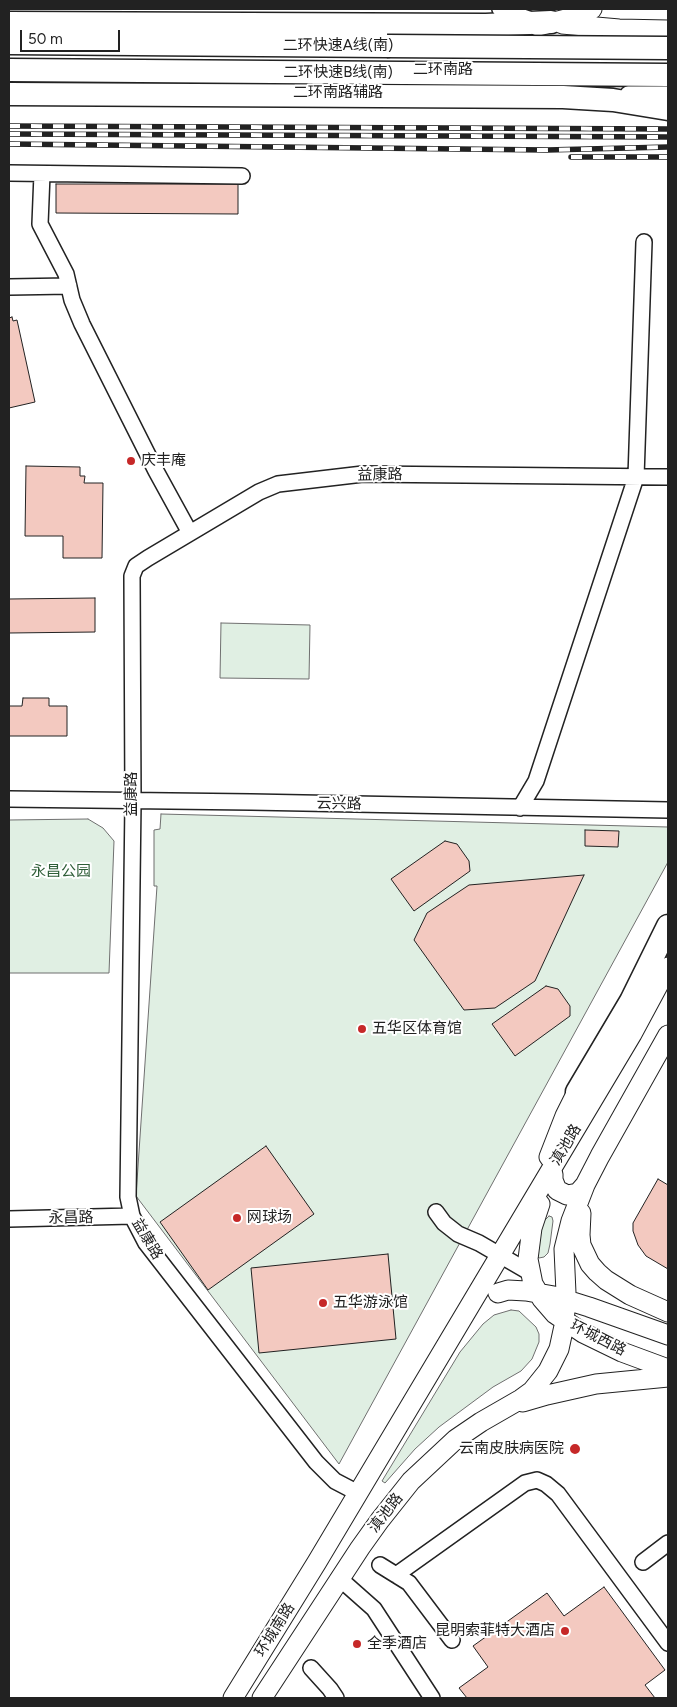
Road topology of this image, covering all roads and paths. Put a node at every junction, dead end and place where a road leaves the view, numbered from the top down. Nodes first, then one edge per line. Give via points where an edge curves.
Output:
1 (500, 9) edge
2 (592, 9) edge
3 (551, 22) junction
4 (9, 23) edge
5 (668, 30) edge
6 (9, 43) edge
7 (9, 47) edge
8 (668, 48) edge
9 (426, 50) junction
10 (668, 52) edge
11 (9, 68) edge
12 (668, 73) edge
13 (9, 93) edge
14 (668, 94) edge
15 (668, 109) edge
16 (9, 173) edge
17 (42, 174) junction
18 (242, 176) dead end
19 (644, 242) dead end
20 (69, 286) junction
21 (9, 287) edge
22 (636, 477) junction
23 (668, 477) edge
24 (190, 533) junction
25 (9, 799) edge
26 (133, 802) junction
27 (520, 808) junction
28 (668, 810) edge
29 (668, 926) edge
30 (668, 967) edge
31 (668, 1035) edge
32 (608, 1076) junction
33 (577, 1092) junction
34 (600, 1156) junction
35 (553, 1174) junction
36 (585, 1185) junction
37 (540, 1188) junction
38 (436, 1212) dead end
39 (132, 1216) junction
40 (9, 1219) edge
41 (527, 1222) junction
42 (501, 1255) junction
43 (529, 1272) junction
44 (498, 1292) junction
45 (537, 1292) junction
46 (566, 1300) junction
47 (668, 1312) edge
48 (565, 1321) junction
49 (461, 1322) junction
50 (668, 1335) edge
51 (554, 1360) junction
52 (668, 1369) edge
53 (668, 1377) edge
54 (494, 1414) junction
55 (358, 1494) junction
56 (668, 1543) edge
57 (643, 1562) dead end
58 (380, 1565) dead end
59 (396, 1575) junction
60 (339, 1578) junction
61 (452, 1640) dead end
62 (668, 1643) edge
63 (311, 1668) dead end
64 (233, 1698) edge
65 (262, 1698) edge
66 (336, 1698) edge
67 (432, 1698) edge

1 - 3 street
2 - 3 main road
3 - 4 highway via 502,25
3 - 5 main road
3 - 9 main road
6 - 8 highway, 二环快速A线(南), bridge
7 - 9 main road, 二环南路
9 - 10 main road, 二环南路
11 - 12 highway, 二环快速B线(南)
13 - 14 street, 二环南路辅路
13 - 15 highway via 563,97 613,100
16 - 17 street
17 - 18 street
17 - 20 street via 40,224
19 - 22 street
20 - 21 street
20 - 24 street via 82,324
22 - 23 street, 益康路
22 - 24 street, 益康路 via 363,474 278,484
22 - 27 street via 536,780
24 - 26 street, 益康路 via 136,566 132,576
25 - 26 street, 云兴路
26 - 27 street, 云兴路
26 - 39 street, 益康路 via 128,1197
27 - 28 street, 云兴路
29 - 33 highway via 626,1009
30 - 32 main road, 滇池路
31 - 34 main road, 滇池路
32 - 35 main road, 环城西路
32 - 37 main road, 滇池路
33 - 37 main road via 555,1141
33 - 41 main road via 547,1152
34 - 36 main road, 滇池路
34 - 47 main road via 582,1210 580,1236 585,1255 606,1280
35 - 36 main road, 滇池路 via 554,1185 562,1194 578,1193
35 - 41 main road, 环城西路
36 - 46 main road, 滇池路 via 565,1241
37 - 41 main road
38 - 42 street via 458,1234
39 - 40 street, 永昌路
39 - 55 street, 益康路 via 146,1243 316,1462 335,1482
41 - 42 main road
41 - 43 main road, 环城西路
42 - 43 street
42 - 49 main road
43 - 45 main road, 环城西路
44 - 45 main road, 环城西路
44 - 49 main road via 478,1302
44 - 51 main road, 滇池路 via 517,1292 541,1305 555,1330 557,1350
45 - 46 main road, 环城西路
45 - 48 main road, 环城西路
46 - 48 main road, 滇池路
46 - 50 main road, 环城西路
48 - 51 main road, 滇池路
48 - 52 main road, 环城西路 via 608,1346
49 - 55 main road
51 - 54 main road, 滇池路 via 532,1391
53 - 54 main road via 579,1387 532,1399
54 - 60 main road, 滇池路 via 456,1439 422,1470 380,1520
55 - 64 main road, 环城南路
56 - 57 street
58 - 59 street
59 - 61 street via 409,1583
59 - 62 street via 526,1482 537,1480 558,1494
60 - 65 main road, 环城南路
60 - 67 street via 374,1609
63 - 66 street

